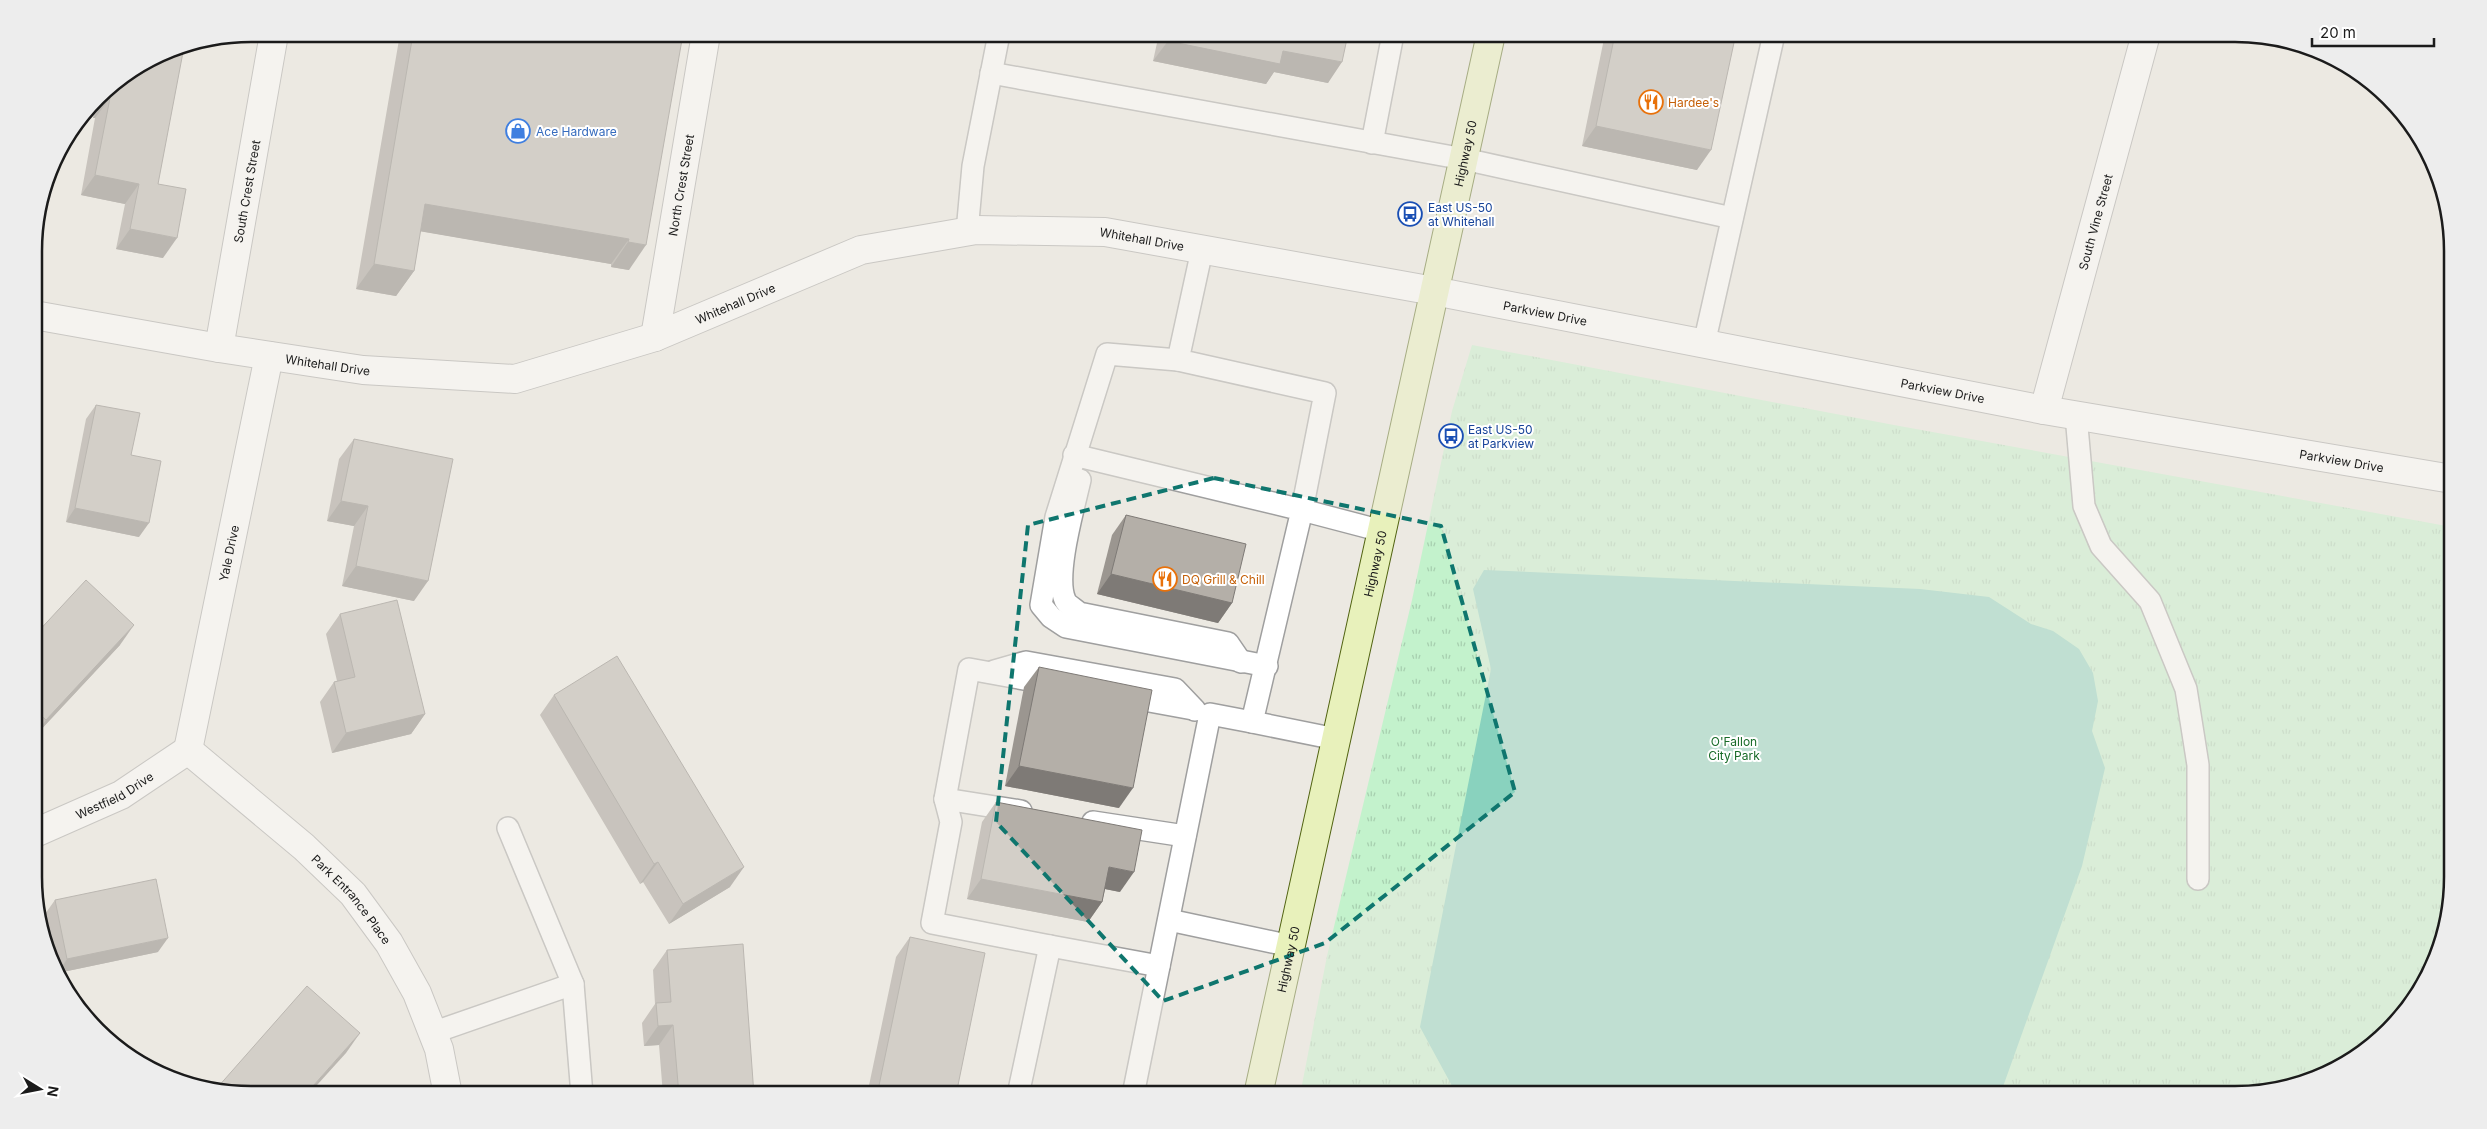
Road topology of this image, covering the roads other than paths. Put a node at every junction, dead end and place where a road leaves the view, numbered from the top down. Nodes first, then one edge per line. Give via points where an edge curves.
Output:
1 (272, 43) edge
2 (704, 43) edge
3 (997, 43) edge
4 (1391, 43) edge
5 (1489, 43) edge
6 (1772, 43) edge
7 (2144, 43) edge
8 (991, 73) junction
9 (1372, 143) junction
10 (1464, 159) junction
11 (1732, 218) junction
12 (967, 232) junction
13 (1202, 250) junction
14 (1434, 291) junction
15 (42, 316) edge
16 (655, 336) junction
17 (1704, 344) junction
18 (219, 348) junction
19 (269, 356) junction
20 (1178, 360) junction
21 (2044, 410) junction
22 (2076, 415) junction
23 (1073, 461) junction
24 (2444, 478) edge
25 (1302, 510) junction
26 (1382, 531) junction
27 (1267, 666) junction
28 (1202, 711) junction
29 (1252, 722) junction
30 (1336, 739) junction
31 (188, 750) junction
32 (945, 799) junction
33 (1041, 814) edge
34 (1070, 818) edge
35 (508, 828) dead end
36 (42, 830) edge
37 (1185, 836) junction
38 (2198, 879) dead end
39 (1168, 920) junction
40 (1050, 946) junction
41 (1291, 946) junction
42 (1159, 966) junction
43 (573, 984) junction
44 (432, 1033) junction
45 (446, 1086) edge
46 (581, 1086) edge
47 (1020, 1086) edge
48 (1135, 1086) edge
49 (1260, 1086) edge

1 - 18 street, South Crest Street
2 - 16 street, North Crest Street
3 - 8 lane
4 - 9 lane
5 - 10 main road, Highway 50
6 - 11 lane
7 - 21 street, South Vine Street
8 - 9 lane
8 - 12 lane via 973,166
9 - 10 lane
10 - 11 lane
10 - 14 main road, Highway 50
11 - 17 lane
12 - 13 street, Whitehall Drive via 1105,232
12 - 16 street, Whitehall Drive via 862,250
13 - 14 street, Whitehall Drive
13 - 20 lane
14 - 17 street, Parkview Drive
14 - 26 main road, Highway 50
15 - 18 street, Whitehall Drive
16 - 19 street, Whitehall Drive via 515,379 363,370
17 - 21 street, Parkview Drive
18 - 19 street, Whitehall Drive
19 - 31 street, Yale Drive
20 - 23 lane via 1107,354
20 - 25 lane via 1325,392
21 - 22 street, Parkview Drive
22 - 24 street, Parkview Drive
22 - 38 lane via 2084,506 2102,546 2150,601 2186,688 2198,765
23 - 25 lane
23 - 27 lane via 1056,517 1041,605 1051,618 1066,627
25 - 26 lane
25 - 27 lane
26 - 30 main road, Highway 50
27 - 29 lane
28 - 29 lane
28 - 32 lane via 969,669
28 - 37 lane
29 - 30 lane
30 - 41 main road, Highway 50
31 - 36 street, Westfield Drive via 121,795
31 - 44 street, Park Entrance Place via 304,846 353,894 389,943 417,993
32 - 33 lane
32 - 40 lane via 950,822 932,923
34 - 37 lane
35 - 43 lane
37 - 39 lane
39 - 41 lane
39 - 42 lane
40 - 42 lane
40 - 47 lane
41 - 49 main road, Highway 50
42 - 48 lane
43 - 44 lane
43 - 46 lane
44 - 45 street, Park Entrance Place

